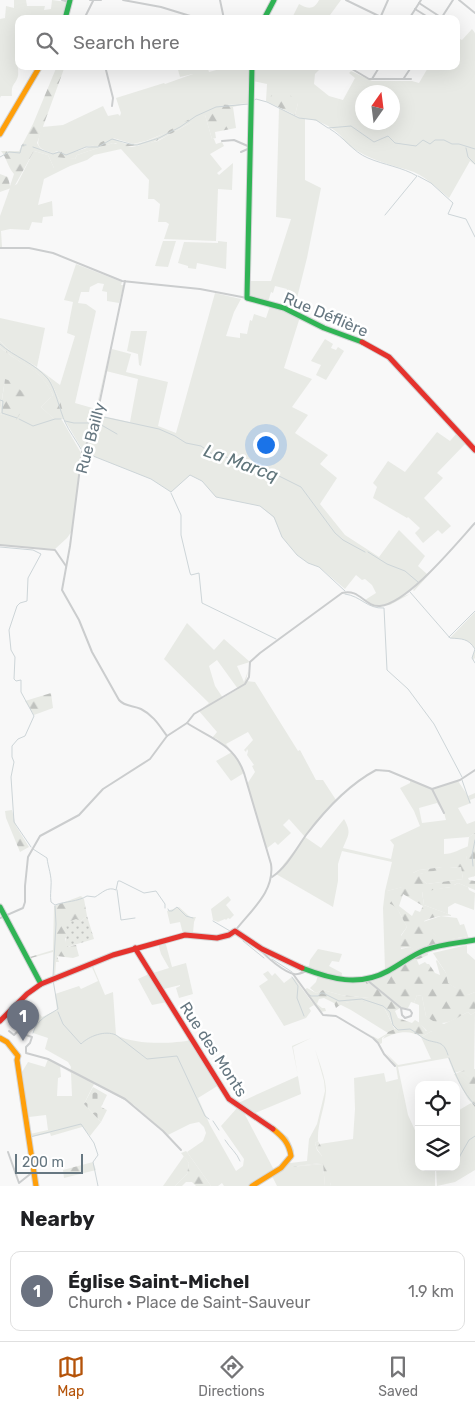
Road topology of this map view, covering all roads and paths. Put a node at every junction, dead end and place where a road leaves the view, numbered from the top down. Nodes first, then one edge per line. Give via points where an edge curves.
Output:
1 (62, 0) edge
2 (92, 0) edge
3 (101, 0) edge
4 (123, 0) edge
5 (144, 0) edge
6 (220, 0) edge
7 (274, 0) edge
8 (346, 0) edge
9 (388, 0) edge
10 (421, 0) edge
11 (453, 0) edge
12 (459, 0) edge
13 (70, 1) edge
14 (142, 3) junction
15 (419, 3) junction
16 (416, 9) junction
17 (475, 13) edge
18 (66, 15) edge
19 (86, 15) edge
20 (186, 15) edge
21 (223, 15) edge
22 (266, 15) edge
23 (377, 15) edge
24 (382, 15) edge
25 (412, 15) edge
26 (425, 15) edge
27 (437, 15) edge
28 (444, 15) edge
29 (38, 70) edge
30 (106, 70) edge
31 (252, 70) edge
32 (354, 70) edge
33 (378, 70) edge
34 (409, 70) edge
35 (404, 78) junction
36 (372, 79) junction
37 (411, 79) dead end
38 (112, 106) dead end
39 (0, 134) edge
40 (222, 141) dead end
41 (250, 148) junction
42 (241, 152) dead end
43 (0, 248) edge
44 (125, 282) junction
45 (247, 298) junction
46 (475, 450) edge
47 (475, 524) edge
48 (0, 545) edge
49 (66, 566) junction
50 (187, 723) junction
51 (167, 736) junction
52 (475, 770) edge
53 (432, 789) junction
54 (444, 813) dead end
55 (272, 877) junction
56 (0, 907) edge
57 (2, 917) edge
58 (235, 931) junction
59 (475, 940) edge
60 (135, 948) junction
61 (260, 949) junction
62 (307, 970) junction
63 (293, 974) junction
64 (367, 980) junction
65 (41, 984) junction
66 (401, 1008) junction
67 (0, 1021) edge
68 (9, 1030) dead end
69 (0, 1038) edge
70 (26, 1053) junction
71 (21, 1055) junction
72 (395, 1066) dead end
73 (181, 1150) dead end
74 (8, 1152) dead end
75 (34, 1171) junction
76 (20, 1182) junction
77 (17, 1186) edge
78 (36, 1186) edge
79 (252, 1186) edge

1 - 13 street
2 - 3 street
2 - 19 street
4 - 14 street
5 - 14 street
6 - 21 street
7 - 22 street
8 - 23 street
9 - 24 street
10 - 15 street
11 - 28 street
12 - 17 street
13 - 18 street
14 - 20 street
15 - 16 street
15 - 27 street
16 - 25 street
16 - 26 street
29 - 39 street
30 - 38 street
31 - 41 street
32 - 36 street
33 - 36 street
34 - 35 street
35 - 36 street
35 - 37 street
40 - 41 street via 237,140
41 - 42 street
41 - 45 street
43 - 44 street, Rue Déflière via 29,248 53,254
44 - 45 street, Rue Déflière via 200,289
44 - 49 street, Rue Bailly via 96,424 82,452
45 - 46 street, Rue Déflière via 284,308 389,357
47 - 50 street via 410,592 394,601 377,606 355,593 338,595 253,658 245,684 194,714
48 - 49 street via 55,550
49 - 51 street, Rue Bailly via 63,592 112,689 122,703 139,708 154,718
50 - 51 street
50 - 55 street via 221,742 239,762 271,864
51 - 57 street via 148,761 102,789 73,818 40,836 28,857 24,907
52 - 53 street via 455,782
53 - 54 street
53 - 55 street via 389,771 369,773 336,800
55 - 58 street via 267,891
56 - 57 street
57 - 65 street
58 - 60 street via 222,938 190,934
58 - 61 street
59 - 64 street via 428,949
60 - 65 street
60 - 79 street, Rue des Monts via 229,1099 282,1135 289,1144 291,1155 288,1162
61 - 62 street
61 - 63 street
62 - 63 street
62 - 64 street via 336,980
63 - 72 street via 323,1015 335,1016 373,1038
64 - 66 street
65 - 67 street
66 - 66 street via 410,1010 410,1017 404,1018
68 - 70 street via 14,1035 18,1032 32,1037
69 - 71 street
70 - 71 street
70 - 73 street via 48,1060 126,1100
71 - 75 street via 18,1060
74 - 76 street
75 - 76 street
75 - 78 street
76 - 77 street

